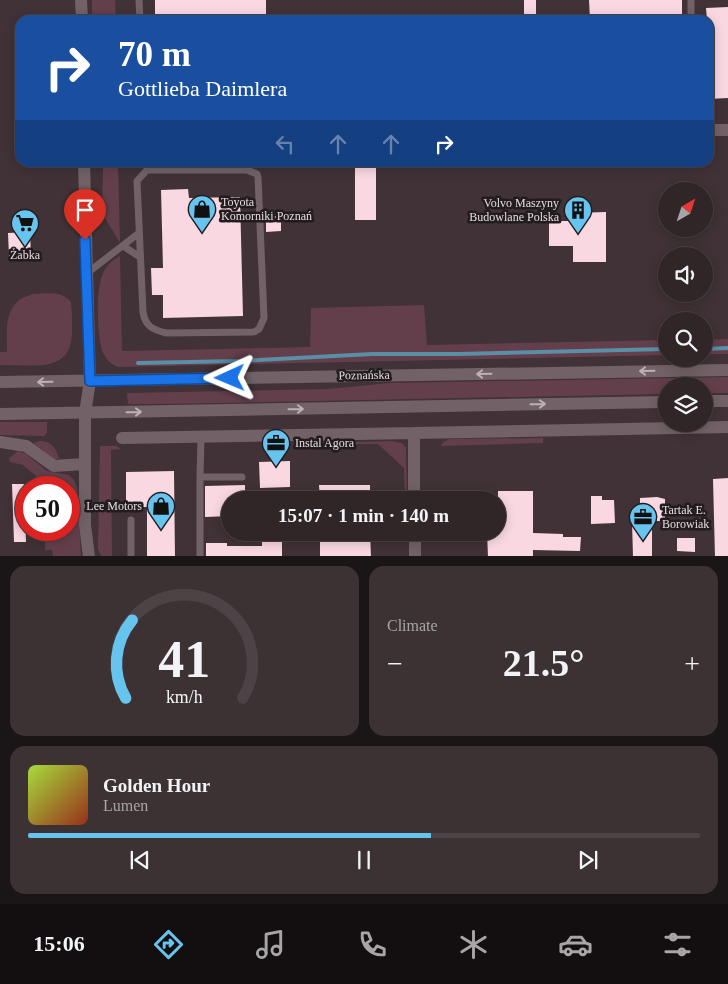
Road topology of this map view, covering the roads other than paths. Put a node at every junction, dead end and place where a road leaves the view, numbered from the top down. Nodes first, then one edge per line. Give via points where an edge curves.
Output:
1 (81, 0) edge
2 (139, 0) edge
3 (691, 0) edge
4 (82, 15) edge
5 (140, 15) edge
6 (691, 15) edge
7 (714, 130) edge
8 (728, 130) edge
9 (84, 167) edge
10 (146, 167) edge
11 (172, 167) edge
12 (139, 233) junction
13 (123, 246) junction
14 (140, 257) junction
15 (86, 274) junction
16 (728, 370) edge
17 (90, 381) junction
18 (0, 382) edge
19 (728, 400) edge
20 (713, 401) edge
21 (658, 402) edge
22 (85, 413) junction
23 (0, 414) edge
24 (728, 427) edge
25 (414, 433) junction
26 (201, 437) junction
27 (122, 438) dead end
28 (0, 442) edge
29 (84, 464) junction
30 (200, 477) junction
31 (242, 477) dead end
32 (414, 491) edge
33 (132, 520) dead end
34 (415, 541) edge
35 (89, 556) edge
36 (131, 556) edge
37 (200, 556) edge
38 (415, 556) edge

1 - 4 main road
2 - 5 lane
3 - 6 lane
7 - 8 main road
9 - 15 main road
10 - 12 lane via 137,181
11 - 14 lane via 247,170 257,174 262,324 254,332 157,332 144,318
12 - 13 lane
12 - 14 lane
13 - 14 lane
13 - 15 lane
15 - 17 main road
16 -> 17 main road, Poznańska
17 -> 18 main road, Poznańska
17 - 22 main road
19 - 20 main road
22 -> 21 main road
22 - 23 main road
22 - 29 main road
24 - 25 main road
25 - 26 main road
25 - 32 main road
26 - 27 main road
26 - 30 lane
28 - 29 main road via 26,446 54,466
29 - 35 main road
30 - 31 lane
30 - 37 lane
33 - 36 lane
34 - 38 main road

